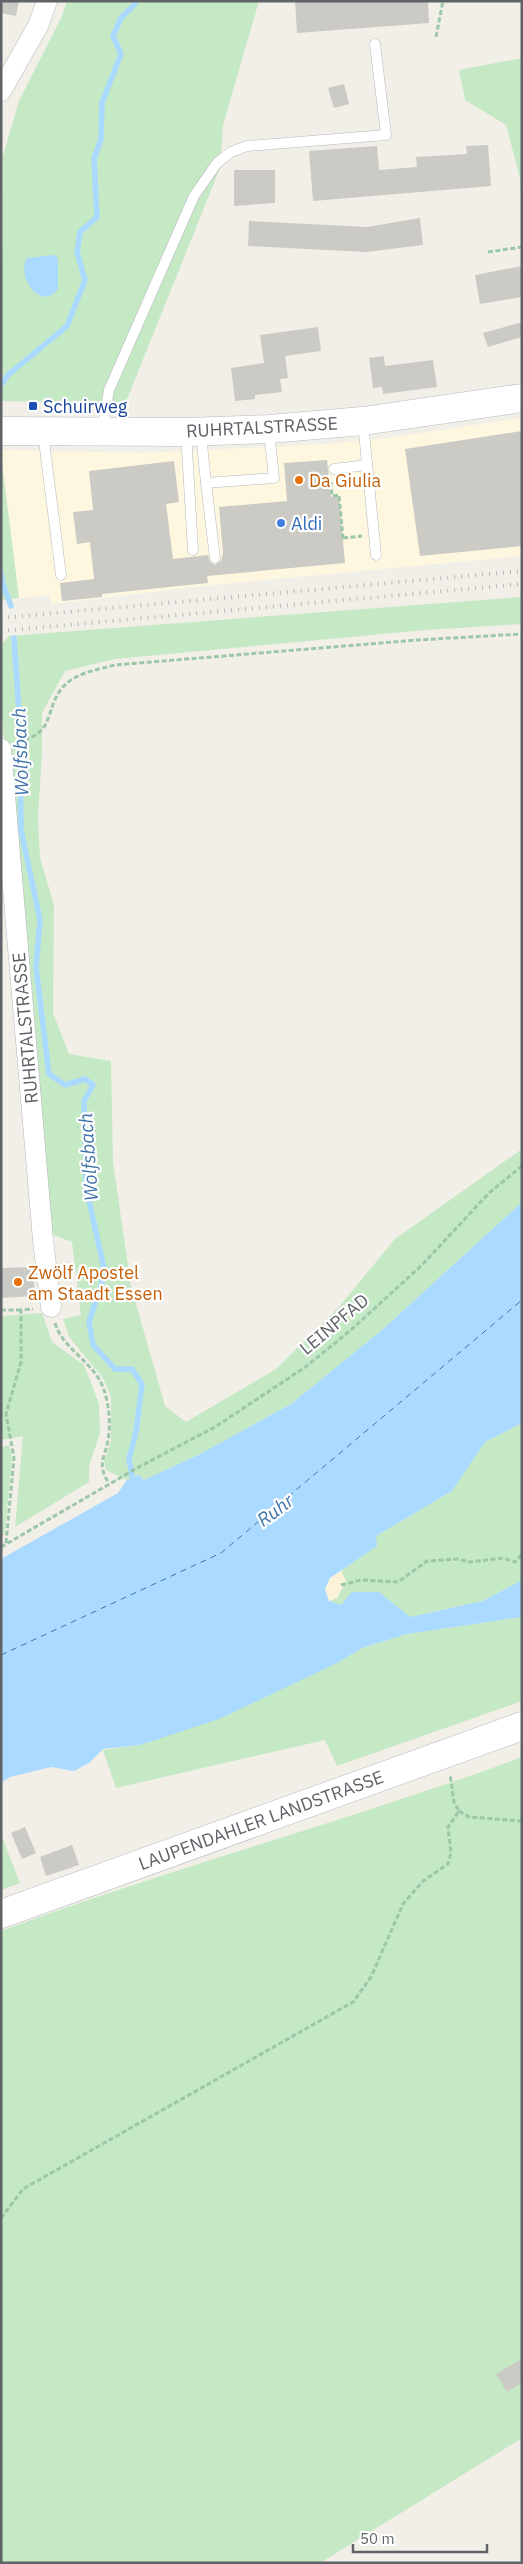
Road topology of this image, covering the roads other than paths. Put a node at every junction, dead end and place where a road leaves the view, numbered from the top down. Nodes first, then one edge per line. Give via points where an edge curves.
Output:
1 (47, 1) edge
2 (375, 44) dead end
3 (1, 91) edge
4 (522, 398) edge
5 (363, 421) junction
6 (269, 429) junction
7 (1, 431) edge
8 (194, 431) junction
9 (43, 432) junction
10 (102, 432) junction
11 (368, 465) junction
12 (332, 474) road end
13 (206, 483) junction
14 (193, 550) dead end
15 (376, 555) dead end
16 (215, 558) dead end
17 (61, 575) dead end
18 (7, 746) edge
19 (51, 1308) road end
20 (522, 1726) edge
21 (1, 1914) edge

1 - 3 street via 38,26
2 - 10 lane via 386,135 247,146 231,152 218,163 194,196 109,390
4 - 5 main road, RUHRTALSTRASSE
5 - 6 main road, RUHRTALSTRASSE
5 - 11 lane
6 - 8 main road, RUHRTALSTRASSE
6 - 13 lane via 274,478
7 - 9 main road, RUHRTALSTRASSE
8 - 10 main road, RUHRTALSTRASSE
8 - 13 lane
8 - 14 lane
9 - 10 main road, RUHRTALSTRASSE
9 - 17 lane
11 - 12 lane
11 - 15 lane
13 - 16 lane
18 - 19 street, RUHRTALSTRASSE via 43,1240
20 - 21 main road, LAUPENDAHLER LANDSTRASSE

